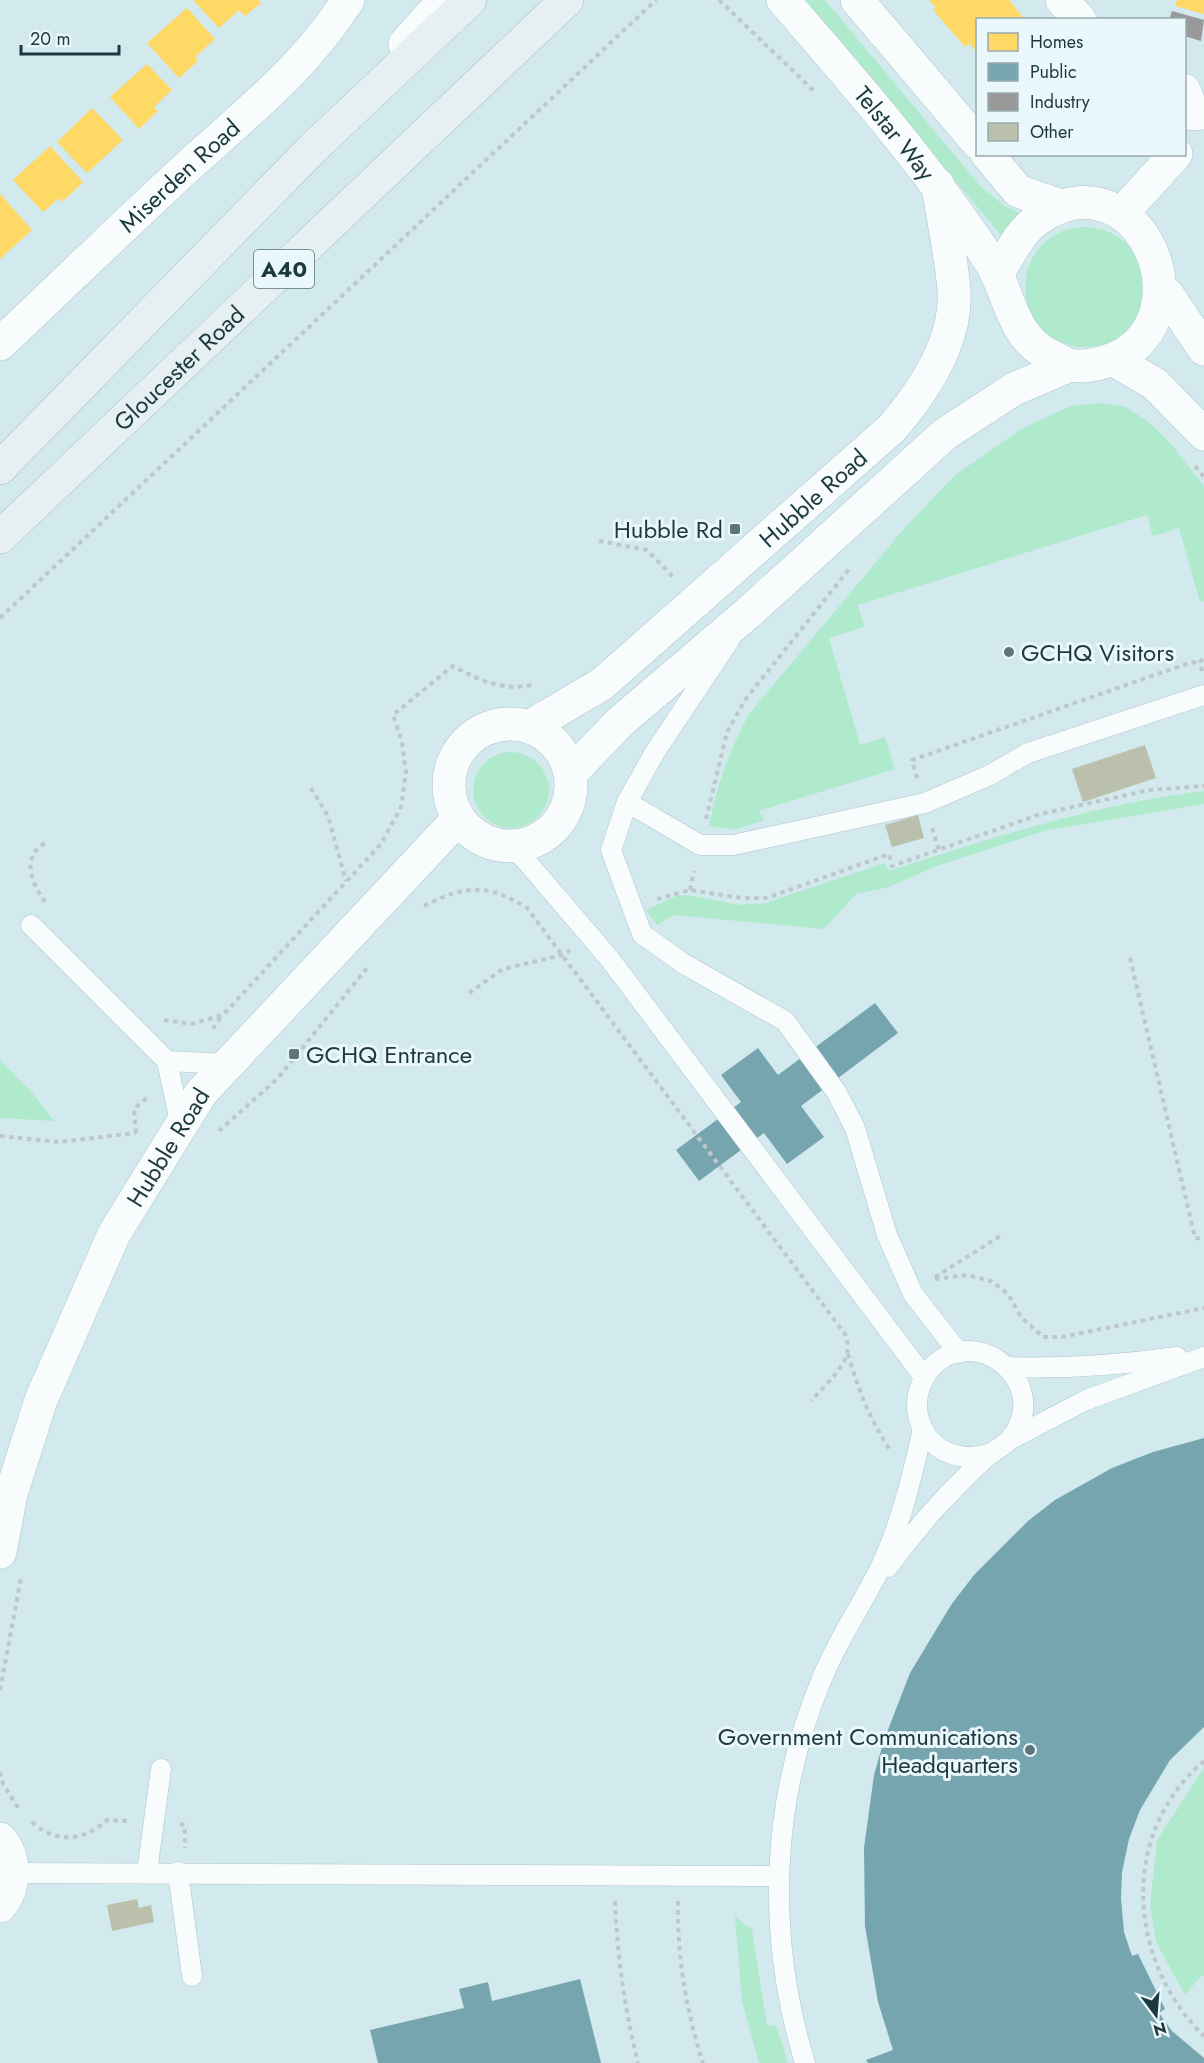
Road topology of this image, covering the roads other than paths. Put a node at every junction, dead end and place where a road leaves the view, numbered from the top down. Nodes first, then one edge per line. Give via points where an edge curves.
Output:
1 (348, 0) edge
2 (444, 0) edge
3 (470, 0) edge
4 (567, 0) edge
5 (783, 0) edge
6 (857, 0) edge
7 (1062, 0) edge
8 (1078, 18) edge
9 (976, 141) edge
10 (312, 149) junction
11 (989, 156) edge
12 (1174, 156) edge
13 (938, 185) junction
14 (1062, 206) junction
15 (1123, 212) junction
16 (998, 273) junction
17 (1167, 294) junction
18 (0, 344) edge
19 (1204, 349) edge
20 (1114, 360) junction
21 (1070, 365) junction
22 (1197, 446) edge
23 (0, 468) edge
24 (0, 537) edge
25 (749, 612) junction
26 (1204, 695) edge
27 (530, 726) junction
28 (571, 773) junction
29 (627, 802) junction
30 (458, 819) junction
31 (514, 847) junction
32 (31, 925) dead end
33 (167, 1061) junction
34 (229, 1064) junction
35 (181, 1127) junction
36 (959, 1353) junction
37 (1204, 1355) edge
38 (1007, 1367) junction
39 (924, 1377) junction
40 (923, 1429) junction
41 (1009, 1440) junction
42 (992, 1453) junction
43 (6, 1494) edge
44 (11, 1561) edge
45 (861, 1603) junction
46 (161, 1769) dead end
47 (0, 1839) edge
48 (147, 1872) junction
49 (178, 1872) junction
50 (13, 1873) junction
51 (778, 1876) junction
52 (0, 1906) edge
53 (192, 1976) dead end
54 (805, 2063) edge

1 - 18 street, Miserden Road via 283,83
2 - 10 street
3 - 10 highway, A40
4 - 24 highway, Gloucester Road / A40
5 - 13 street, Telstar Way
6 - 9 street
7 - 8 street
10 - 23 highway, A40
11 - 14 street via 1018,191
12 - 15 street
13 - 16 street, Telstar Way
13 - 27 street, Hubble Road via 954,291 950,323 932,372 906,411 891,429 602,684
14 - 15 street via 1103,204
14 - 16 street via 1038,219 1019,239
15 - 17 street via 1143,226 1158,246 1166,269
16 - 21 street via 1012,315 1025,337 1045,353
17 - 19 street
17 - 20 street via 1161,315 1149,334
20 - 21 street
20 - 22 street via 1155,384
21 - 25 street, Hubble Road via 1014,389 945,434
25 - 28 street, Hubble Road via 620,722
25 - 29 lane via 655,752
26 - 29 lane via 1029,753 925,803 733,845 700,845
27 - 28 street via 556,744
27 - 30 street via 512,724 488,729 466,742 456,755 448,788
28 - 31 street via 572,794 561,821 534,843
29 - 36 lane via 611,850 642,934 684,964 785,1021 837,1093 855,1128 887,1235 913,1294
30 - 31 street via 483,840
30 - 34 street, Hubble Road
31 - 39 lane via 609,958
32 - 33 lane
33 - 34 lane
33 - 35 lane
34 - 35 street, Hubble Road via 201,1093
35 - 43 street, Hubble Road via 114,1234 41,1400
36 - 38 lane via 990,1355
36 - 39 lane via 939,1361
37 - 38 lane via 1066,1369
37 - 41 lane via 1086,1400
38 - 41 lane via 1023,1397 1021,1420
39 - 40 lane via 917,1397
40 - 42 lane via 933,1444 948,1453 975,1458
40 - 45 lane via 904,1508
41 - 42 lane
42 - 45 lane via 918,1528
43 - 44 street, Hubble Road
45 - 51 lane via 823,1676 802,1734 787,1794
46 - 48 lane
47 - 50 street via 11,1857
48 - 49 lane
48 - 50 lane
49 - 51 lane
49 - 53 lane
50 - 52 street
51 - 54 lane via 781,1955

